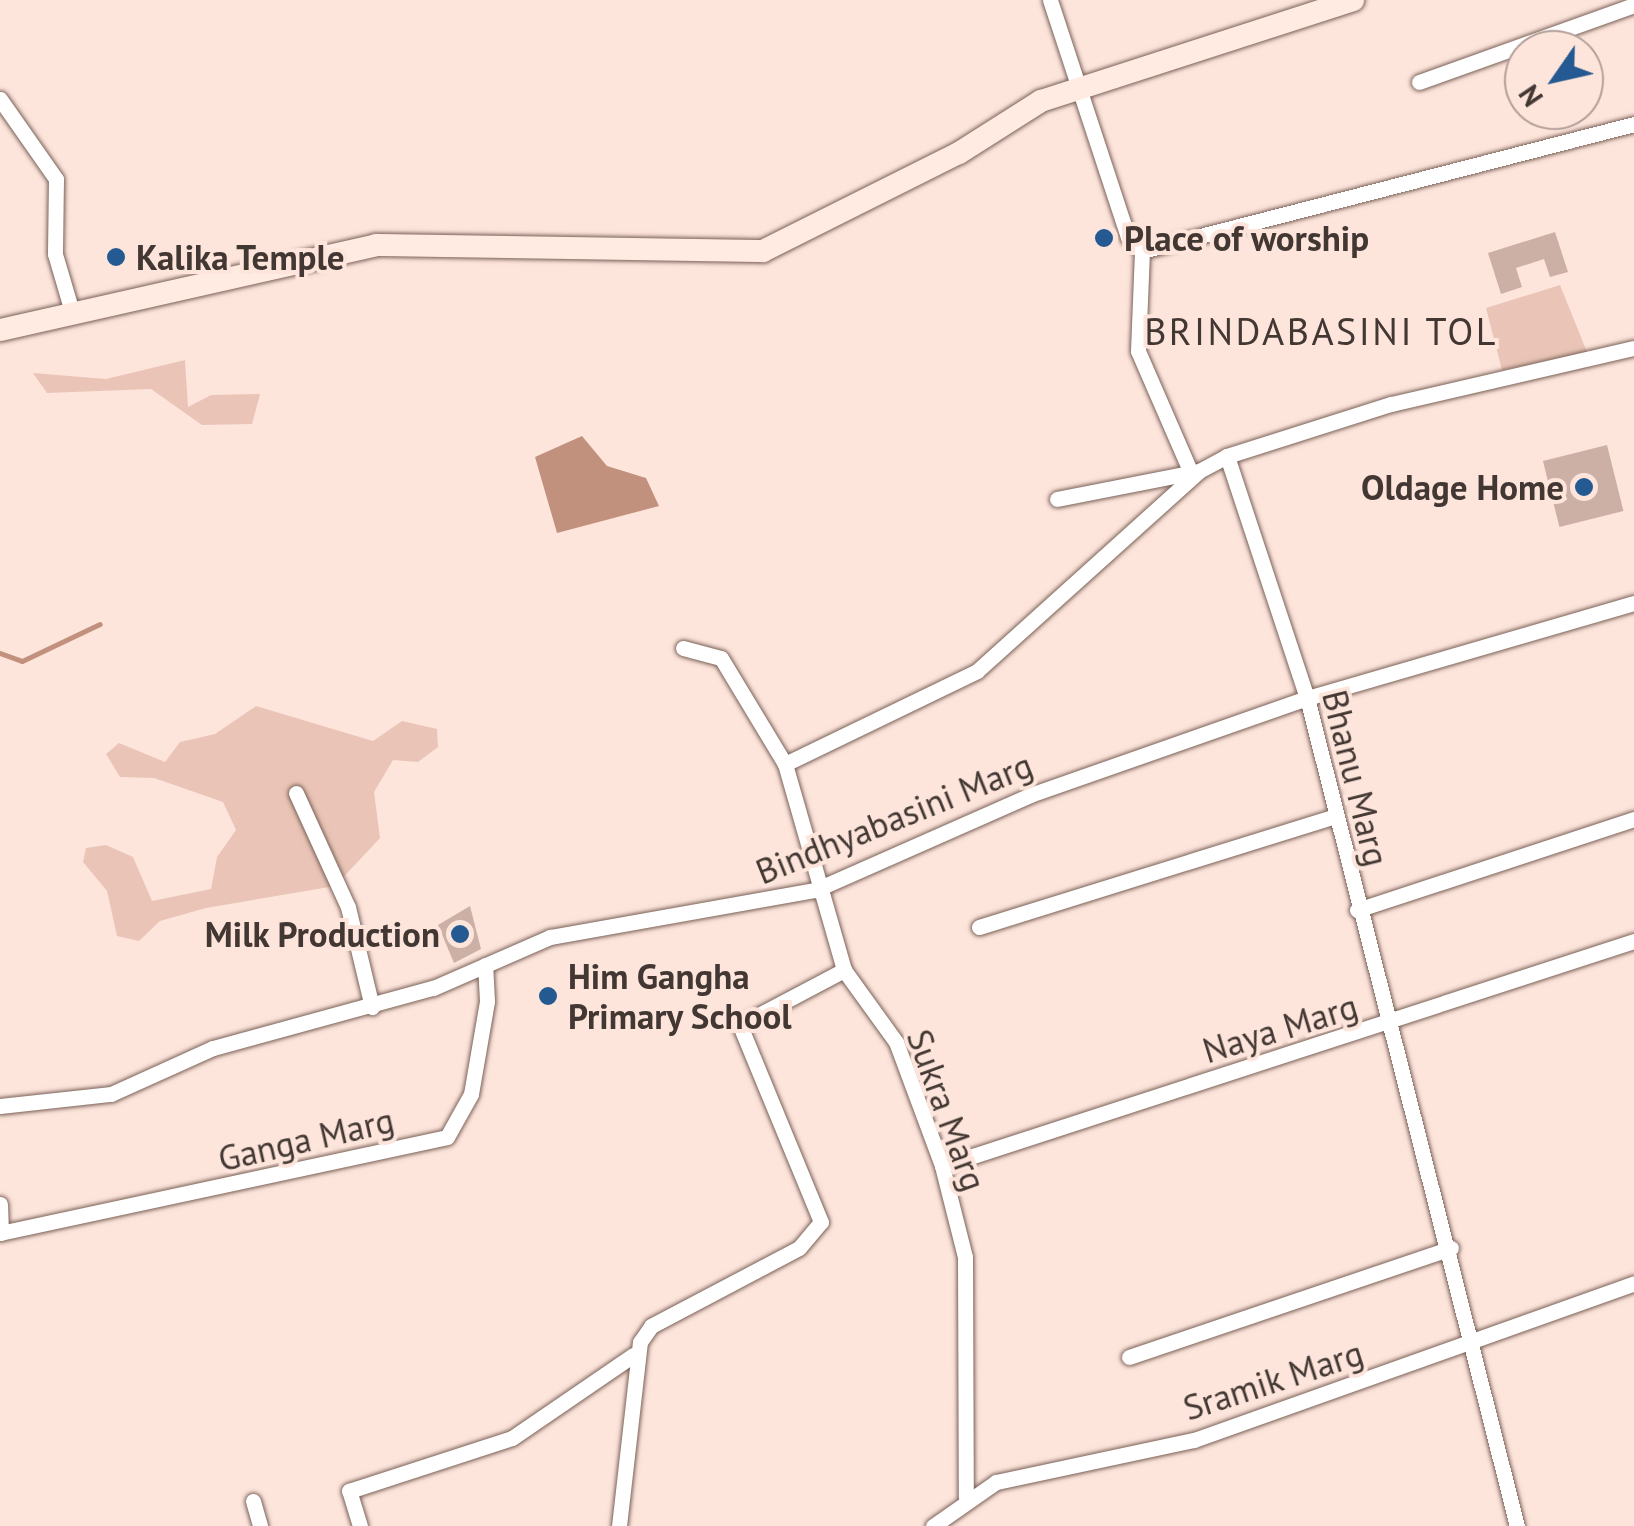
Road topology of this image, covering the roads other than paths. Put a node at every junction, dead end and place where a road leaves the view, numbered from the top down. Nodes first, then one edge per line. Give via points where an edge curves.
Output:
1 (1050, 0) edge
2 (1353, 0) edge
3 (1634, 5) edge
4 (1419, 82) dead end
5 (1078, 86) junction
6 (0, 99) edge
7 (1634, 124) edge
8 (1142, 251) junction
9 (73, 315) junction
10 (0, 330) edge
11 (1634, 348) edge
12 (1227, 456) junction
13 (1194, 472) junction
14 (1057, 500) dead end
15 (1634, 603) edge
16 (683, 648) dead end
17 (1308, 698) junction
18 (785, 764) junction
19 (296, 794) dead end
20 (1335, 816) junction
21 (1634, 819) edge
22 (815, 890) junction
23 (1357, 910) junction
24 (979, 927) dead end
25 (1634, 941) edge
26 (484, 965) junction
27 (844, 970) junction
28 (372, 1008) junction
29 (1387, 1026) junction
30 (0, 1106) edge
31 (942, 1166) junction
32 (0, 1204) edge
33 (1, 1233) edge
34 (1451, 1248) junction
35 (1634, 1282) edge
36 (1476, 1345) junction
37 (633, 1355) junction
38 (1129, 1357) dead end
39 (966, 1497) junction
40 (253, 1501) dead end
41 (260, 1526) edge
42 (360, 1526) edge
43 (619, 1526) edge
44 (934, 1526) edge
45 (1517, 1526) edge

1 - 5 street
2 - 5 main road
3 - 4 street
5 - 8 street via 1128,238
5 - 9 main road via 763,251 376,245
6 - 9 street via 56,180 55,254
7 - 8 street
8 - 13 street via 1138,352
9 - 10 main road
11 - 12 street via 1597,363 1391,404
12 - 13 street
12 - 17 street, Bhanu Marg
13 - 14 street
13 - 18 street via 977,671
15 - 17 street, Bindhyabasini Marg
16 - 18 street, Sukra Marg via 721,658
17 - 20 street, Bhanu Marg
17 - 22 street, Bindhyabasini Marg via 1030,796
18 - 22 street, Sukra Marg
19 - 28 street via 348,907
20 - 23 street, Bhanu Marg
20 - 24 street
21 - 23 street
22 - 26 street, Bindhyabasini Marg via 550,937
22 - 27 street, Sukra Marg
23 - 29 street, Bhanu Marg
25 - 29 street, Naya Marg
26 - 28 street, Bindhyabasini Marg
26 - 33 street, Ganga Marg via 487,1002 471,1094 447,1137
27 - 31 street, Sukra Marg via 896,1042
27 - 37 street via 749,1016 738,1032 821,1222 817,1235 651,1326
28 - 30 street, Bindhyabasini Marg via 213,1048 111,1094
29 - 31 street, Naya Marg
29 - 34 street, Bhanu Marg
31 - 39 street, Sukra Marg via 965,1257
32 - 33 street
34 - 36 street, Bhanu Marg
34 - 38 street
35 - 36 street, Sramik Marg
36 - 39 street, Sramik Marg via 1194,1440 996,1482
36 - 45 street, Bhanu Marg via 1483,1407
37 - 42 street via 512,1438 349,1491
37 - 43 street
39 - 44 street, Sramik Marg
40 - 41 street

